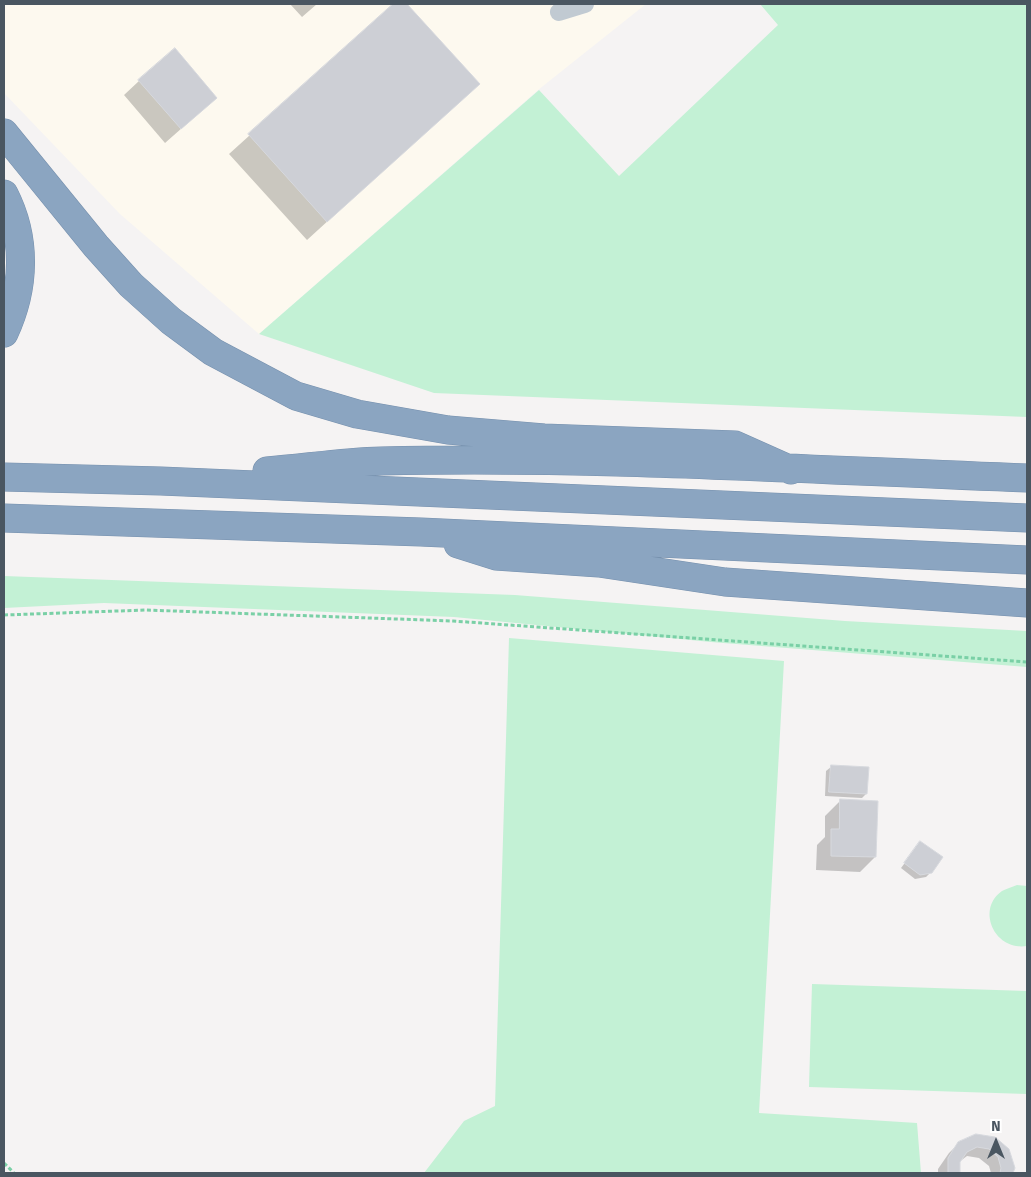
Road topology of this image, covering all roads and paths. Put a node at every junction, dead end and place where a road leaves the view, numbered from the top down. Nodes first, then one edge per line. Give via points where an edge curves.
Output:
1 (585, 4) edge
2 (559, 12) dead end
3 (4, 133) edge
4 (4, 194) edge
5 (4, 333) edge
6 (791, 470) junction
7 (4, 477) edge
8 (1027, 478) edge
9 (161, 481) junction
10 (4, 518) edge
11 (1027, 518) edge
12 (421, 532) junction
13 (1027, 560) edge
14 (1027, 603) edge
15 (4, 615) edge
16 (1027, 662) edge
17 (4, 1163) edge
18 (14, 1173) edge

1 - 2 street
3 - 6 highway via 131,285 171,321 213,352 296,396 357,414 448,430 544,438 735,445
4 - 5 highway via 20,241 22,269 19,293
6 - 8 highway
6 - 9 highway via 694,464 380,461
7 - 9 highway
9 - 11 highway
10 - 12 highway
12 - 13 highway
12 - 14 highway via 496,556 600,563 725,582
15 - 16 path via 146,610 454,621
17 - 18 path

